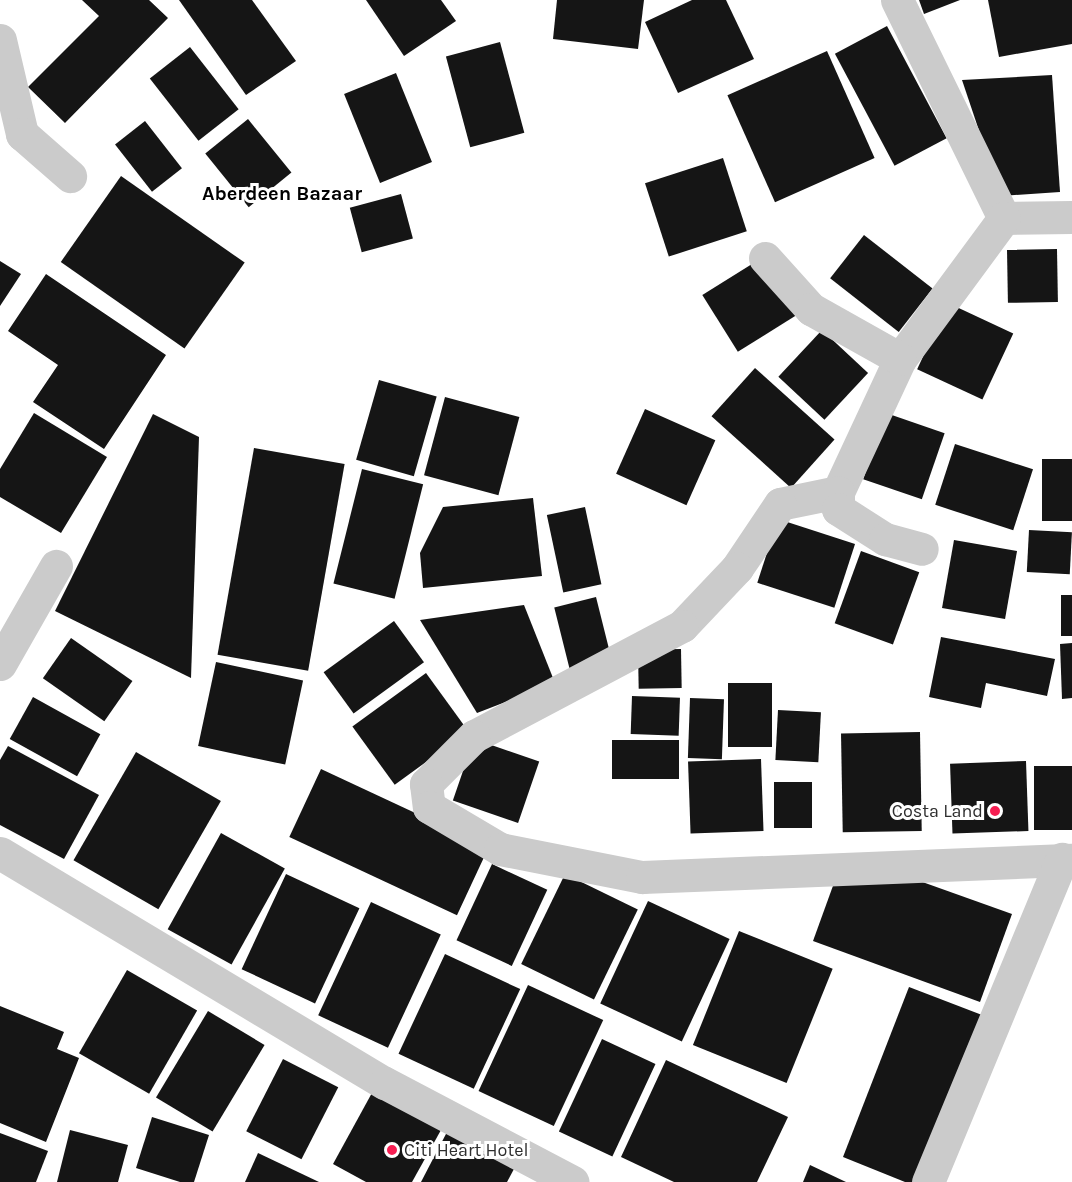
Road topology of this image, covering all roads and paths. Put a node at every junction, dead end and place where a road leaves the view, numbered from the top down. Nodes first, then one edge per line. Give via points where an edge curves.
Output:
1 (897, 0) edge
2 (0, 40) edge
3 (70, 176) dead end
4 (1072, 217) edge
5 (1004, 218) junction
6 (765, 258) dead end
7 (900, 359) junction
8 (838, 492) junction
9 (922, 549) dead end
10 (56, 566) dead end
11 (0, 664) edge
12 (0, 853) edge
13 (1067, 860) edge
14 (573, 1182) edge
15 (928, 1182) edge

1 - 5 street
2 - 3 street via 22,134
4 - 5 street
5 - 7 street
6 - 7 street via 811,309
7 - 8 street
8 - 9 street via 838,509 885,539
8 - 13 street via 780,504 737,568 682,626 474,736 426,784 429,807 500,849 642,877
10 - 11 street
12 - 14 street via 385,1083
13 - 15 street

